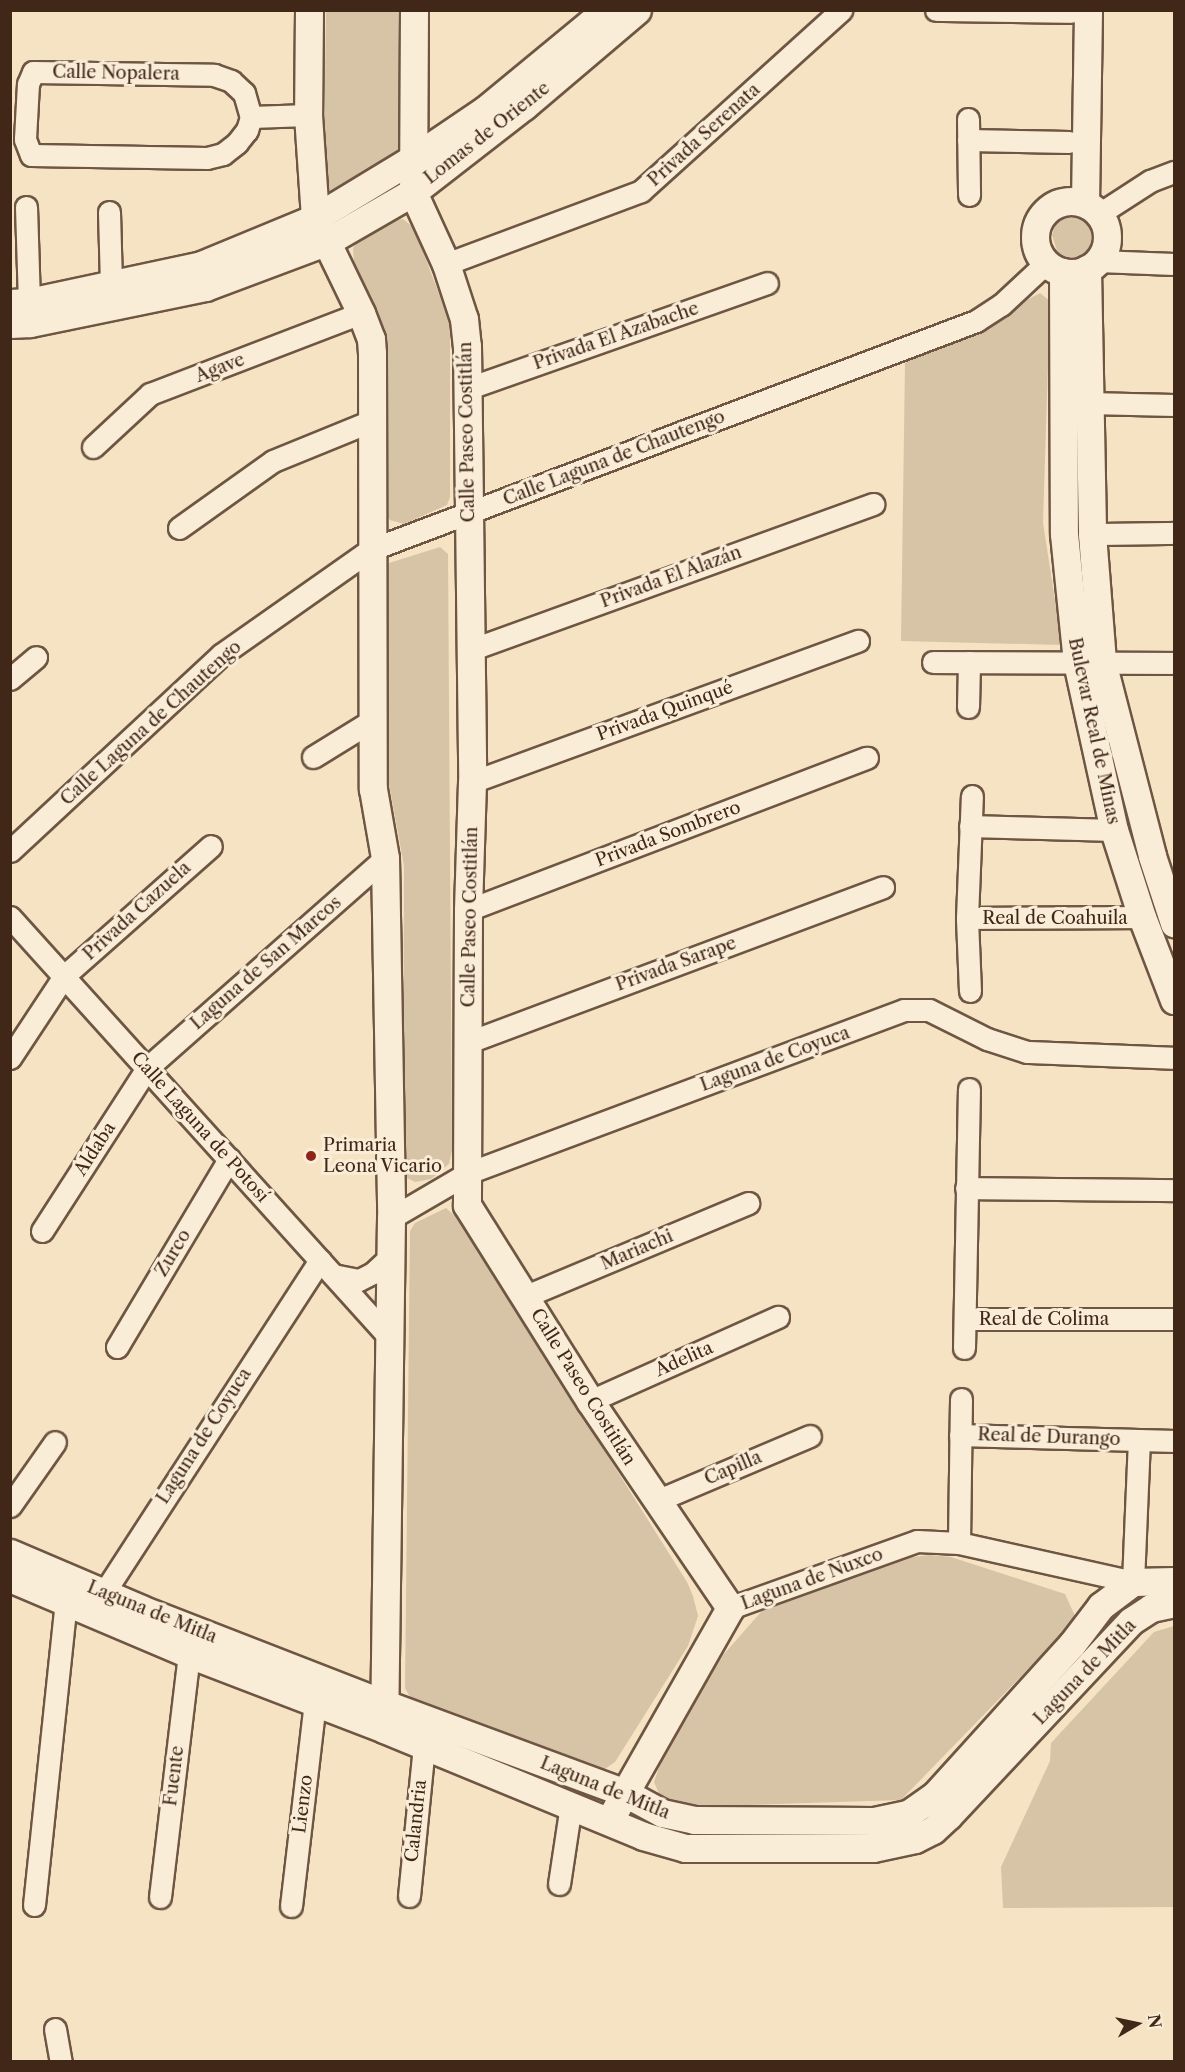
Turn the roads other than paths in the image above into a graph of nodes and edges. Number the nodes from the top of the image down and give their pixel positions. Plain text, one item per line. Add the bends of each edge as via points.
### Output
1 (309, 10) edge
2 (414, 10) edge
3 (606, 10) edge
4 (637, 10) edge
5 (841, 10) edge
6 (936, 10) edge
7 (1076, 11) edge
8 (308, 115) junction
9 (251, 117) junction
10 (969, 118) dead end
11 (969, 140) junction
12 (1069, 142) junction
13 (414, 158) junction
14 (1174, 172) edge
15 (413, 192) junction
16 (969, 195) dead end
17 (1083, 206) junction
18 (26, 207) dead end
19 (109, 212) dead end
20 (315, 218) junction
21 (328, 241) junction
22 (446, 264) junction
23 (1174, 264) edge
24 (1073, 266) junction
25 (767, 283) dead end
26 (111, 285) junction
27 (20, 302) edge
28 (361, 314) junction
29 (10, 324) edge
30 (466, 389) junction
31 (1088, 403) junction
32 (1174, 405) edge
33 (371, 421) junction
34 (93, 447) dead end
35 (873, 504) dead end
36 (468, 513) junction
37 (179, 528) dead end
38 (1174, 533) edge
39 (1092, 534) junction
40 (370, 550) junction
41 (858, 641) dead end
42 (470, 650) junction
43 (36, 657) dead end
44 (933, 662) dead end
45 (969, 662) junction
46 (1089, 662) junction
47 (1174, 663) edge
48 (10, 679) edge
49 (968, 706) dead end
50 (373, 720) junction
51 (313, 757) dead end
52 (867, 758) dead end
53 (472, 782) junction
54 (972, 796) dead end
55 (970, 826) junction
56 (1114, 830) junction
57 (211, 846) dead end
58 (10, 851) edge
59 (385, 858) junction
60 (883, 887) dead end
61 (468, 910) junction
62 (10, 917) edge
63 (1142, 917) junction
64 (967, 918) junction
65 (1174, 923) edge
66 (64, 976) junction
67 (970, 990) dead end
68 (1174, 1000) edge
69 (469, 1042) junction
70 (10, 1058) edge
71 (1174, 1058) edge
72 (147, 1068) junction
73 (969, 1089) dead end
74 (229, 1159) junction
75 (468, 1173) junction
76 (966, 1188) junction
77 (1174, 1190) edge
78 (748, 1203) dead end
79 (391, 1218) junction
80 (42, 1230) dead end
81 (389, 1257) junction
82 (327, 1268) junction
83 (526, 1296) junction
84 (778, 1317) dead end
85 (964, 1319) junction
86 (1174, 1319) edge
87 (389, 1337) junction
88 (117, 1347) dead end
89 (964, 1348) dead end
90 (961, 1399) dead end
91 (590, 1401) junction
92 (960, 1435) junction
93 (810, 1436) dead end
94 (1139, 1440) junction
95 (1174, 1441) edge
96 (55, 1442) dead end
97 (656, 1501) junction
98 (10, 1506) edge
99 (958, 1543) junction
100 (10, 1553) edge
101 (10, 1578) edge
102 (1174, 1581) edge
103 (1133, 1582) junction
104 (71, 1592) junction
105 (97, 1603) junction
106 (1174, 1603) edge
107 (730, 1608) junction
108 (1072, 1644) junction
109 (189, 1654) junction
110 (1094, 1662) junction
111 (315, 1702) junction
112 (385, 1717) junction
113 (424, 1746) junction
114 (625, 1793) junction
115 (571, 1805) junction
116 (609, 1821) junction
117 (873, 1834) junction
118 (559, 1884) dead end
119 (409, 1896) dead end
120 (160, 1897) dead end
121 (34, 1905) dead end
122 (291, 1906) dead end
123 (55, 2029) dead end
124 (62, 2061) edge

1 - 8 street
2 - 13 street, Calle Paseo Costitlán
3 - 13 street, Lomas de Oriente via 486,109
4 - 15 street, Lomas de Oriente via 524,106
5 - 22 street, Privada Serenata via 641,191
6 - 7 street
7 - 12 street
7 - 17 street
8 - 9 street
8 - 20 street
9 - 9 street, Calle Nopalera via 237,143 223,154 207,158 31,155 25,139 28,84 33,72 214,75 231,81 244,93
10 - 11 street
11 - 12 street
11 - 16 street
12 - 17 street
13 - 15 street, Calle Paseo Costitlán
13 - 20 street, Lomas de Oriente
14 - 17 street
15 - 21 street, Lomas de Oriente
15 - 22 street, Calle Paseo Costitlán
17 - 24 street via 1107,232 1104,252
17 - 24 street via 1053,205 1038,222 1036,244
18 - 27 street
19 - 26 street
20 - 21 street
20 - 26 street, Lomas de Oriente via 201,266
21 - 28 street
21 - 29 street, Lomas de Oriente via 205,287
22 - 30 street, Calle Paseo Costitlán via 464,318
23 - 24 street
24 - 31 street, Bulevar Real de Minas
24 - 36 street, Calle Laguna de Chautengo via 976,321
24 - 46 street, Bulevar Real de Minas via 1064,534
25 - 30 street, Privada El Azabache
26 - 27 street, Lomas de Oriente
28 - 33 street via 371,339
28 - 34 street, Agave via 150,394
30 - 36 street, Calle Paseo Costitlán
31 - 32 street
31 - 39 street, Bulevar Real de Minas
33 - 37 street via 273,461
33 - 40 street
35 - 42 street, Privada El Alazán
36 - 40 street, Calle Laguna de Chautengo
36 - 42 street, Calle Paseo Costitlán
38 - 39 street
39 - 46 street, Bulevar Real de Minas
40 - 50 street
40 - 58 street, Calle Laguna de Chautengo via 222,654
41 - 53 street, Privada Quinqué
42 - 53 street, Calle Paseo Costitlán
43 - 48 street
44 - 45 street
45 - 46 street
45 - 49 street
46 - 47 street
46 - 56 street, Bulevar Real de Minas
46 - 65 street, Bulevar Real de Minas
50 - 51 street
50 - 59 street via 373,789
52 - 61 street, Privada Sombrero
53 - 61 street, Calle Paseo Costitlán
54 - 55 street, Real de Coahuila
55 - 56 street
55 - 64 street, Real de Coahuila
56 - 63 street, Bulevar Real de Minas
57 - 66 street, Privada Cazuela
59 - 72 street, Laguna de San Marcos
59 - 79 street
60 - 69 street, Privada Sarape
61 - 69 street, Calle Paseo Costitlán
62 - 66 street, Calle Laguna de Potosí
63 - 64 street, Real de Coahuila
63 - 68 street, Bulevar Real de Minas
64 - 67 street, Real de Coahuila
66 - 70 street, Privada Cazuela
66 - 72 street, Calle Laguna de Potosí
69 - 75 street, Calle Paseo Costitlán
71 - 75 street, Laguna de Coyuca via 1027,1052 987,1039 929,1010 904,1011
72 - 74 street, Calle Laguna de Potosí
72 - 80 street, Aldaba
73 - 76 street, Real de Colima
74 - 82 street, Calle Laguna de Potosí
74 - 88 street, Zurco
75 - 79 street, Laguna de Coyuca
75 - 83 street, Calle Paseo Costitlán via 466,1205
76 - 77 street
76 - 85 street, Real de Colima
78 - 83 street, Mariachi
79 - 81 street
81 - 82 street via 359,1280
81 - 87 street
82 - 87 street, Calle Laguna de Potosí
82 - 105 street, Laguna de Coyuca
83 - 91 street, Calle Paseo Costitlán
84 - 91 street, Adelita
85 - 86 street, Real de Colima
85 - 89 street
87 - 112 street
90 - 92 street, Real de Durango
91 - 97 street, Calle Paseo Costitlán
92 - 94 street, Real de Durango
92 - 99 street, Real de Durango
93 - 97 street, Capilla
94 - 95 street
94 - 103 street, Real de Durango
96 - 98 street
97 - 107 street, Calle Paseo Costitlán
99 - 103 street, Laguna de Nuxco
99 - 107 street, Laguna de Nuxco via 917,1540
100 - 104 street, Laguna de Mitla
101 - 104 street, Laguna de Mitla
102 - 103 street
103 - 108 street, Laguna de Mitla via 1101,1606
104 - 105 street, Laguna de Mitla
104 - 121 street
105 - 109 street, Laguna de Mitla
105 - 112 street, Laguna de Mitla
106 - 110 street, Laguna de Mitla via 1152,1608 1131,1621
107 - 114 street, Laguna de Nuxco
108 - 110 street
108 - 117 street, Laguna de Mitla via 935,1795
109 - 111 street, Laguna de Mitla
109 - 120 street, Fuente
110 - 117 street, Laguna de Mitla via 933,1830 915,1839
111 - 112 street, Laguna de Mitla
111 - 122 street, Lienzo
112 - 113 street, Laguna de Mitla
112 - 114 street, Laguna de Mitla
113 - 115 street, Laguna de Mitla
113 - 119 street, Calandria
114 - 116 street, Laguna de Nuxco
114 - 117 street, Laguna de Mitla via 662,1813 694,1820
115 - 116 street, Laguna de Mitla
115 - 118 street
116 - 117 street, Laguna de Mitla via 685,1848
123 - 124 street

